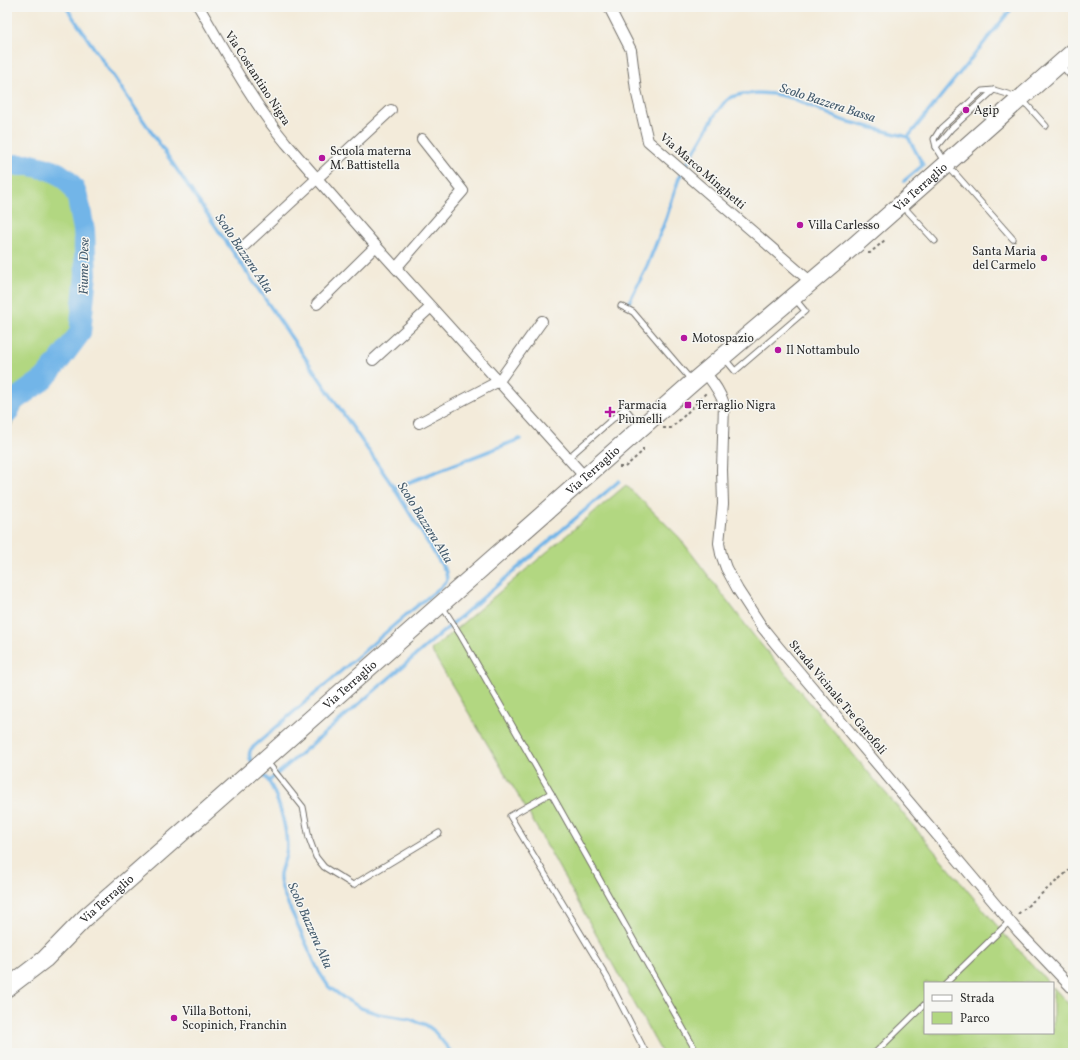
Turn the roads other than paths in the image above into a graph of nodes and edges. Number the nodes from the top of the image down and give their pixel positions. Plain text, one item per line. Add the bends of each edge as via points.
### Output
1 (199, 7) edge
2 (609, 7) edge
3 (1073, 52) edge
4 (1060, 64) junction
5 (1073, 79) edge
6 (1021, 98) junction
7 (392, 110) dead end
8 (1046, 126) dead end
9 (422, 139) dead end
10 (946, 163) junction
11 (316, 178) junction
12 (901, 204) junction
13 (1013, 239) dead end
14 (935, 241) dead end
15 (244, 246) dead end
16 (376, 246) junction
17 (396, 268) junction
18 (811, 282) junction
19 (317, 304) dead end
20 (622, 306) dead end
21 (431, 307) junction
22 (542, 321) dead end
23 (373, 360) dead end
24 (699, 377) junction
25 (498, 381) junction
26 (419, 423) dead end
27 (642, 428) junction
28 (568, 458) junction
29 (585, 478) junction
30 (445, 610) junction
31 (263, 766) junction
32 (551, 793) junction
33 (439, 833) dead end
34 (1010, 921) junction
35 (947, 982) edge
36 (7, 988) edge
37 (1073, 989) edge
38 (924, 1005) edge
39 (646, 1053) edge
40 (697, 1053) edge
41 (875, 1053) edge

1 - 11 street, Via Costantino Nigra via 251,95 274,128
2 - 18 street, Via Marco Minghetti via 631,50 636,90 648,141
3 - 4 main road, Via Terraglio
4 - 5 lane
4 - 6 main road, Via Terraglio
6 - 8 lane
6 - 10 main road, Via Terraglio
6 - 10 lane via 994,90 982,91 941,128 934,138 936,147
7 - 11 street
9 - 17 street via 463,191
10 - 12 main road, Via Terraglio
10 - 13 lane
11 - 15 street
11 - 16 street, Via Costantino Nigra
12 - 14 lane
12 - 18 main road, Via Terraglio
16 - 17 street, Via Costantino Nigra
16 - 19 street
17 - 21 street, Via Costantino Nigra
18 - 24 main road, Via Terraglio
20 - 24 lane via 633,312
21 - 23 street
21 - 25 street, Via Costantino Nigra
22 - 25 street
24 - 27 main road, Via Terraglio
24 - 34 street, Strada Vicinale Tre Garofoli via 716,385 724,404 723,504 719,542 726,568 738,590 779,648
25 - 26 street
25 - 28 street, Via Costantino Nigra
27 - 28 lane via 625,408
27 - 29 main road, Via Terraglio
28 - 29 street, Via Costantino Nigra
29 - 30 main road, Via Terraglio
30 - 31 main road, Via Terraglio
30 - 32 lane
31 - 33 lane via 281,780 303,807 316,857 324,867 353,884
31 - 36 main road, Via Terraglio via 85,918 45,959
32 - 39 lane via 510,816 607,977
32 - 40 lane
34 - 35 lane
34 - 37 street, Strada Vicinale Tre Garofoli
38 - 41 lane

